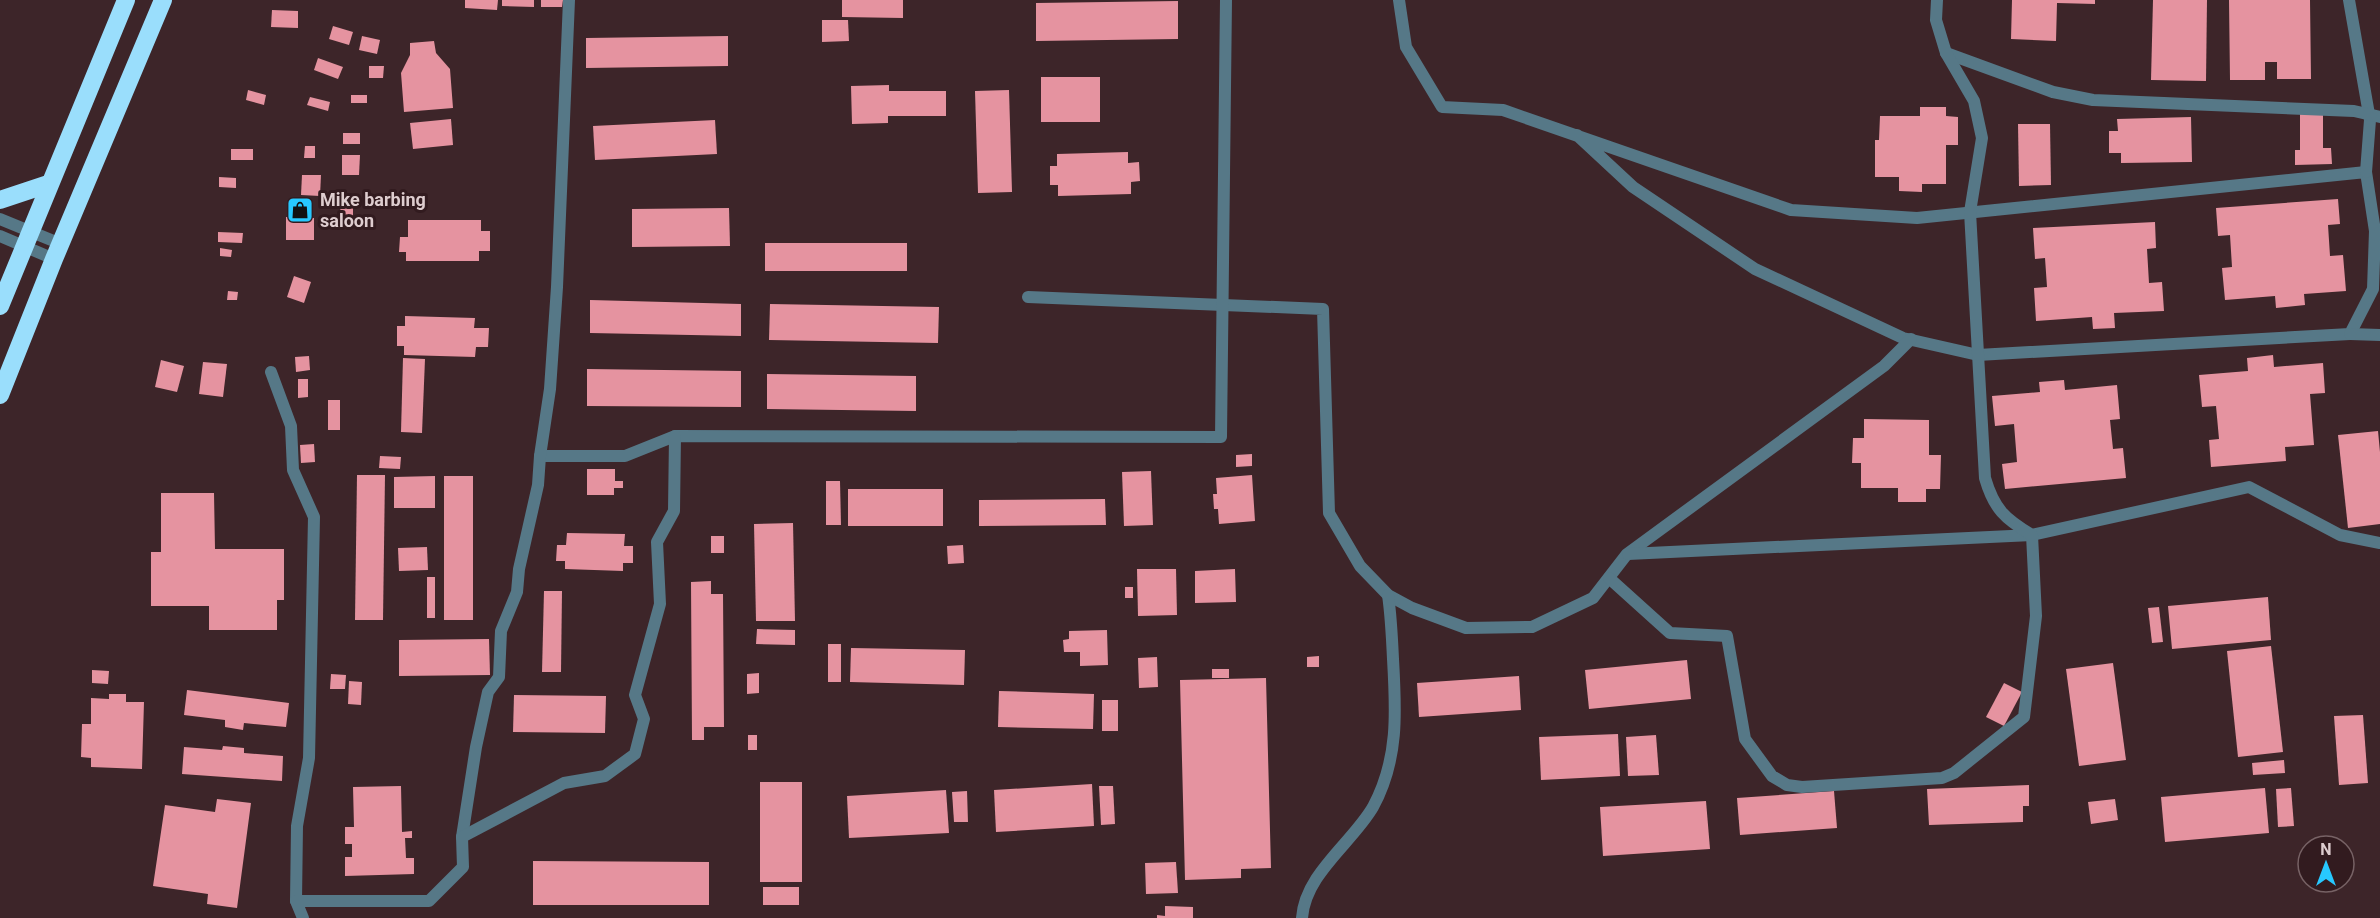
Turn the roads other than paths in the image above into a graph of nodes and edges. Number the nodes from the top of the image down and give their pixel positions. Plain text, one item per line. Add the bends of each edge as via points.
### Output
1 (126, 0) edge
2 (163, 0) edge
3 (569, 0) edge
4 (1226, 0) edge
5 (1399, 0) edge
6 (1937, 0) edge
7 (2349, 0) edge
8 (1946, 53) junction
9 (2374, 115) edge
10 (1577, 135) junction
11 (2366, 172) junction
12 (48, 184) junction
13 (0, 200) edge
14 (1970, 212) junction
15 (0, 219) edge
16 (2377, 231) edge
17 (0, 236) edge
18 (27, 238) junction
19 (58, 251) junction
20 (1028, 297) dead end
21 (1222, 305) junction
22 (0, 306) edge
23 (2350, 334) junction
24 (2380, 335) edge
25 (1911, 339) junction
26 (1978, 355) junction
27 (272, 372) dead end
28 (0, 395) edge
29 (675, 436) junction
30 (540, 456) junction
31 (2032, 534) junction
32 (2380, 543) edge
33 (1627, 554) junction
34 (1609, 578) junction
35 (1388, 595) junction
36 (462, 837) junction
37 (296, 901) junction
38 (303, 918) edge
39 (1302, 918) edge

1 - 12 highway
2 - 19 highway
3 - 30 street via 557,287 550,389
4 - 21 street
5 - 10 street via 1406,48 1442,106 1503,110
6 - 8 street via 1936,20
7 - 9 street
8 - 9 street via 2053,92 2093,100 2307,108
8 - 14 street via 1974,101 1982,138
9 - 11 street
10 - 14 street via 1791,210 1917,218
10 - 25 street via 1633,187 1755,268
11 - 14 street
11 - 16 street
12 - 13 highway
12 - 18 highway
14 - 26 street
15 - 18 street
16 - 23 street via 2373,289
17 - 18 street
18 - 19 street
18 - 19 street
18 - 22 highway
19 - 28 highway
20 - 21 street
21 - 29 street via 1221,437
21 - 35 street via 1323,309 1329,513 1360,566
23 - 24 street
23 - 26 street
25 - 26 street
25 - 33 street via 1884,366
26 - 31 street via 1982,451 1990,498 2014,525
27 - 37 street via 291,426 293,470 314,517 309,758 297,826
29 - 30 street via 625,456
29 - 36 street via 674,511 657,542 660,604 635,695 644,719 635,754 605,776 564,783
30 - 36 street via 518,592 501,631 499,677 488,692
31 - 32 street via 2249,487 2340,535
31 - 33 street
31 - 34 street via 2036,616 2024,717 1954,773 1942,778 1802,787 1787,785 1772,776 1745,739 1728,636 1670,633
33 - 34 street
34 - 35 street via 1593,598 1532,627 1466,628
35 - 39 street via 1397,713 1390,761 1373,807 1316,880
36 - 37 street via 463,867 429,901
37 - 38 street

